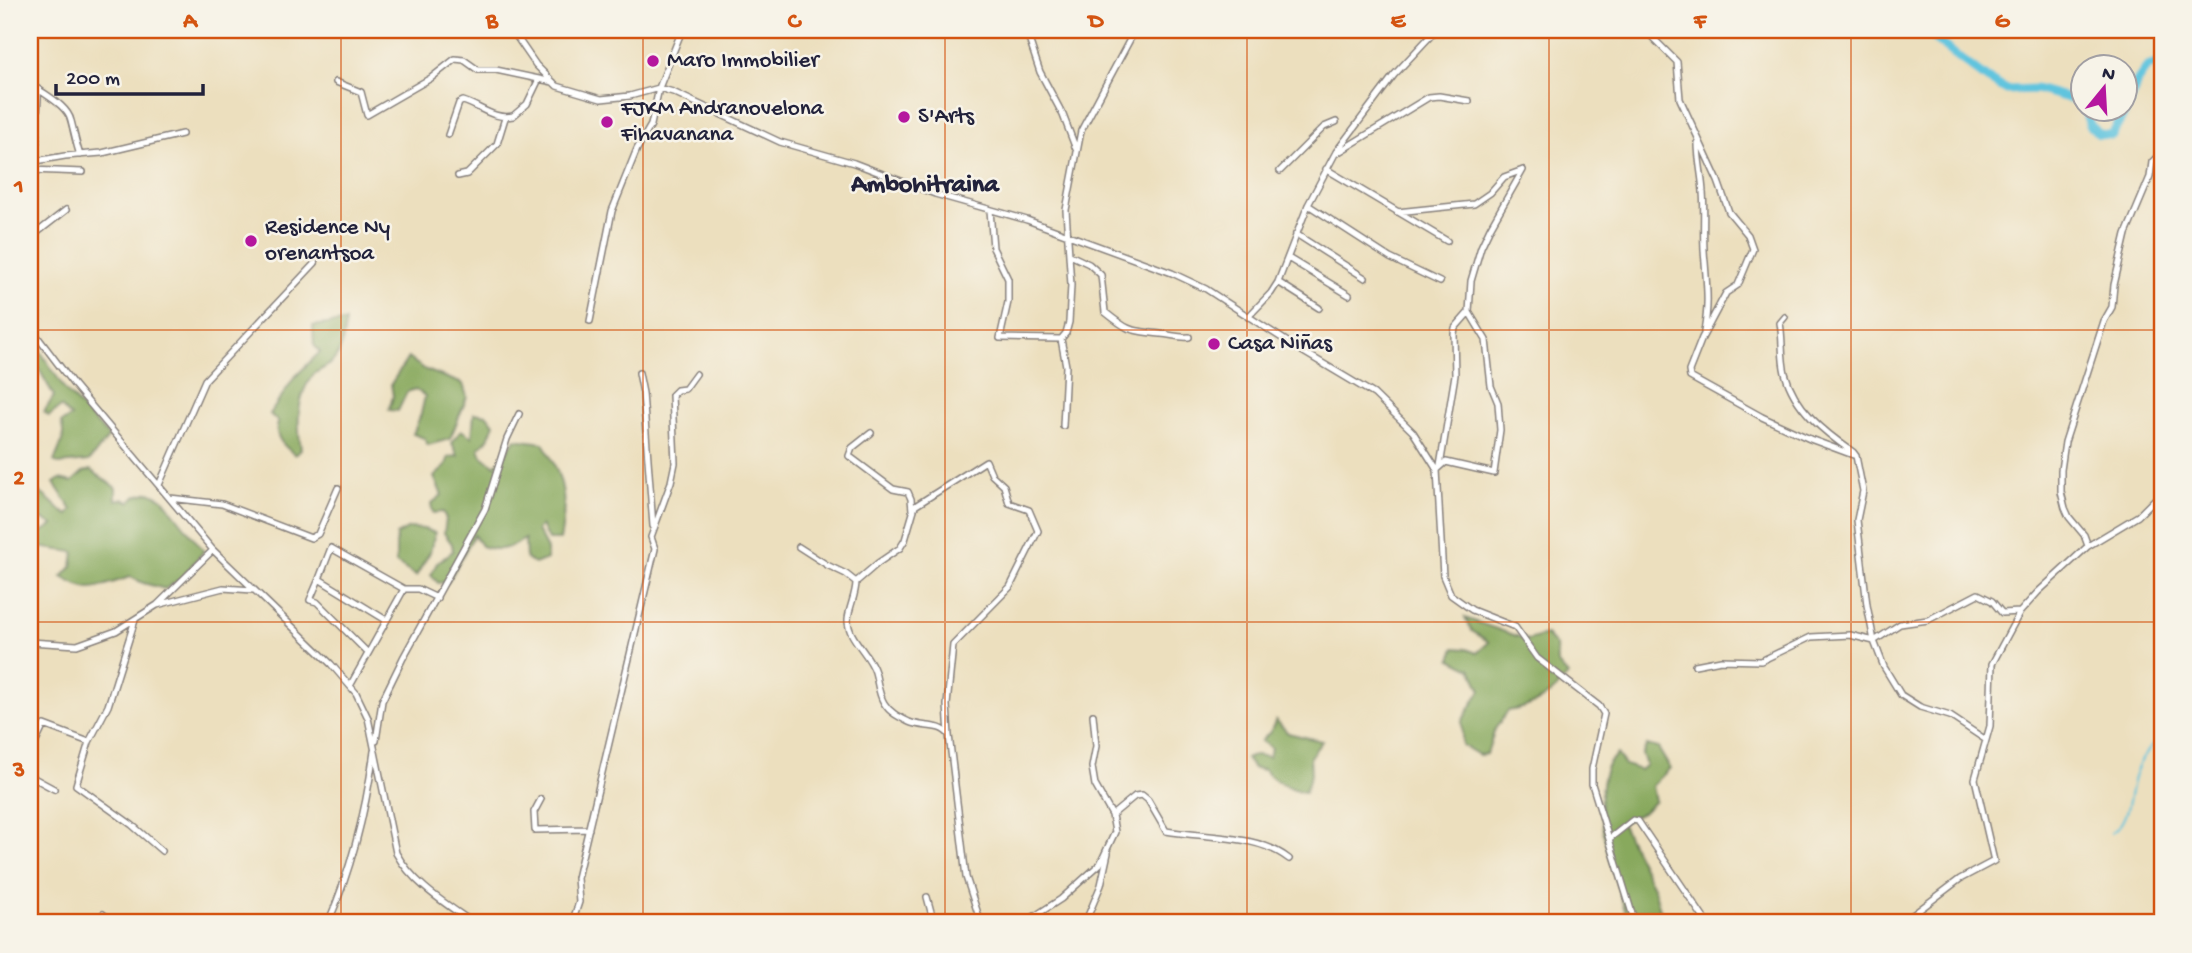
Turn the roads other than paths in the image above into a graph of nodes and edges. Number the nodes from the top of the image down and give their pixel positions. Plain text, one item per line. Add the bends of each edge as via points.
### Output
1 (513, 30) edge
2 (682, 30) edge
3 (1026, 30) edge
4 (1135, 30) edge
5 (1436, 30) edge
6 (1645, 30) edge
7 (30, 79) edge
8 (539, 79) junction
9 (336, 82) dead end
10 (553, 82) junction
11 (659, 88) junction
12 (38, 89) junction
13 (1469, 101) dead end
14 (505, 118) junction
15 (1336, 122) dead end
16 (182, 134) dead end
17 (448, 135) dead end
18 (1698, 139) junction
19 (1077, 150) junction
20 (2162, 152) edge
21 (1335, 154) junction
22 (80, 155) junction
23 (30, 156) edge
24 (30, 162) edge
25 (1326, 169) junction
26 (30, 170) edge
27 (1280, 171) dead end
28 (83, 172) dead end
29 (458, 176) dead end
30 (1308, 205) junction
31 (66, 210) dead end
32 (990, 210) junction
33 (1397, 212) junction
34 (1296, 233) junction
35 (1069, 237) junction
36 (30, 238) edge
37 (1447, 241) dead end
38 (1070, 256) junction
39 (1288, 258) junction
40 (315, 263) dead end
41 (1365, 278) dead end
42 (1278, 282) junction
43 (1440, 282) dead end
44 (1349, 295) dead end
45 (1319, 308) dead end
46 (1469, 312) junction
47 (1248, 317) junction
48 (1785, 317) dead end
49 (590, 321) dead end
50 (30, 327) edge
51 (1189, 337) dead end
52 (1702, 338) junction
53 (1061, 339) junction
54 (639, 373) dead end
55 (696, 374) dead end
56 (519, 414) dead end
57 (1063, 426) dead end
58 (871, 433) dead end
59 (1856, 456) junction
60 (1439, 468) junction
61 (159, 485) junction
62 (338, 488) dead end
63 (2162, 492) edge
64 (170, 498) junction
65 (912, 513) junction
66 (653, 529) junction
67 (2088, 546) junction
68 (799, 547) dead end
69 (213, 550) junction
70 (319, 579) junction
71 (856, 582) junction
72 (404, 589) junction
73 (253, 590) junction
74 (438, 598) junction
75 (157, 605) junction
76 (2020, 612) junction
77 (135, 620) junction
78 (386, 620) junction
79 (1874, 641) junction
80 (30, 642) edge
81 (368, 653) junction
82 (1695, 665) dead end
83 (350, 686) junction
84 (1093, 715) dead end
85 (949, 735) junction
86 (1986, 740) junction
87 (89, 742) junction
88 (375, 747) junction
89 (30, 754) edge
90 (30, 776) edge
91 (54, 789) dead end
92 (541, 799) dead end
93 (1112, 816) junction
94 (589, 829) junction
95 (1112, 838) junction
96 (1609, 839) junction
97 (162, 851) dead end
98 (1289, 859) dead end
99 (927, 897) dead end
100 (103, 914) dead end
101 (113, 923) edge
102 (328, 923) edge
103 (420, 923) edge
104 (461, 923) edge
105 (473, 923) edge
106 (572, 923) edge
107 (933, 923) edge
108 (981, 923) edge
109 (1024, 923) edge
110 (1085, 923) edge
111 (1635, 923) edge
112 (1707, 923) edge
113 (1902, 923) edge

1 - 10 street
2 - 11 street
3 - 19 street via 1040,72
4 - 19 street via 1081,131
5 - 21 street via 1389,82
6 - 18 street via 1677,62 1680,99
7 - 12 street
8 - 9 street via 478,71 455,59 367,115 361,92
8 - 10 street
8 - 14 street via 527,104
10 - 11 street via 601,99
11 - 32 street via 780,142
11 - 49 street via 651,125 612,211
12 - 22 street via 66,113
12 - 23 street via 37,141
13 - 21 street via 1429,97
14 - 17 street via 463,101
14 - 29 street via 497,144 467,174
15 - 27 street via 1324,127
16 - 22 street
18 - 52 street via 1708,283
18 - 52 street via 1728,212 1748,235 1753,249 1738,285 1726,293
19 - 35 street via 1066,210
20 - 67 street via 2152,162 2126,234 2112,307 2065,442 2061,492 2068,517
21 - 25 street
22 - 24 street
25 - 30 street
25 - 33 street
26 - 28 street
30 - 34 street
30 - 43 street via 1390,258
31 - 36 street
32 - 35 street
32 - 53 street via 993,248 1008,279 1000,338
33 - 37 street
33 - 46 street via 1474,204 1504,177 1523,170 1481,247 1471,281
34 - 39 street
34 - 41 street
35 - 38 street
35 - 47 street via 1172,273
38 - 51 street via 1101,275 1105,312 1124,327
38 - 53 street via 1069,322
39 - 42 street
39 - 44 street
40 - 61 street via 205,380
42 - 45 street
42 - 47 street
46 - 60 street via 1455,328 1455,375
46 - 60 street via 1486,340 1491,386 1498,403 1500,430 1494,473 1446,462
47 - 60 street via 1374,394 1413,432
48 - 59 street via 1780,323 1785,373 1797,397 1818,426
50 - 61 street
52 - 59 street via 1689,371 1694,381 1810,439
53 - 57 street via 1066,366
54 - 66 street
55 - 66 street via 685,389 672,395 675,463
56 - 74 street via 485,509
58 - 65 street via 849,456 893,489 908,492
59 - 79 street via 1863,491 1858,532
60 - 96 street via 1443,576 1451,596 1515,627 1536,658 1604,714 1592,784
61 - 64 street
62 - 64 street via 318,534 311,538 222,504
63 - 67 street via 2138,516
64 - 69 street
65 - 71 street via 901,548
65 - 85 street via 915,506 986,461 1004,486 1009,503 1029,510 1038,531 1010,587 953,645
66 - 94 street via 655,549
67 - 76 street
68 - 71 street
69 - 73 street
69 - 75 street
70 - 72 street via 331,548
70 - 78 street
70 - 81 street via 310,600
71 - 85 street via 849,628 874,670 883,702 891,713 920,726 939,727
72 - 74 street via 418,589
72 - 78 street
73 - 75 street via 223,588
73 - 83 street
74 - 88 street via 382,701
75 - 77 street
76 - 79 street via 2002,613 1978,594 1928,620 1900,624
76 - 86 street via 1992,664
77 - 80 street via 77,645
77 - 87 street via 108,706
78 - 81 street
79 - 82 street via 1850,635 1811,637 1761,661
79 - 86 street via 1901,695 1920,707 1950,716
81 - 83 street
83 - 88 street via 368,718
84 - 93 street via 1095,785
85 - 108 street via 966,877
86 - 113 street via 1975,779 1994,861 1960,879
87 - 89 street via 44,725
87 - 97 street via 76,785
88 - 102 street via 358,838
88 - 105 street via 396,853 406,870
90 - 91 street
92 - 94 street via 534,813 535,830
93 - 95 street
93 - 98 street via 1142,795 1166,831 1260,843
94 - 106 street via 576,878 579,902
95 - 109 street via 1100,864 1061,899
95 - 110 street via 1101,885
96 - 111 street
96 - 112 street via 1638,821
99 - 107 street
100 - 101 street
103 - 104 street via 438,919

